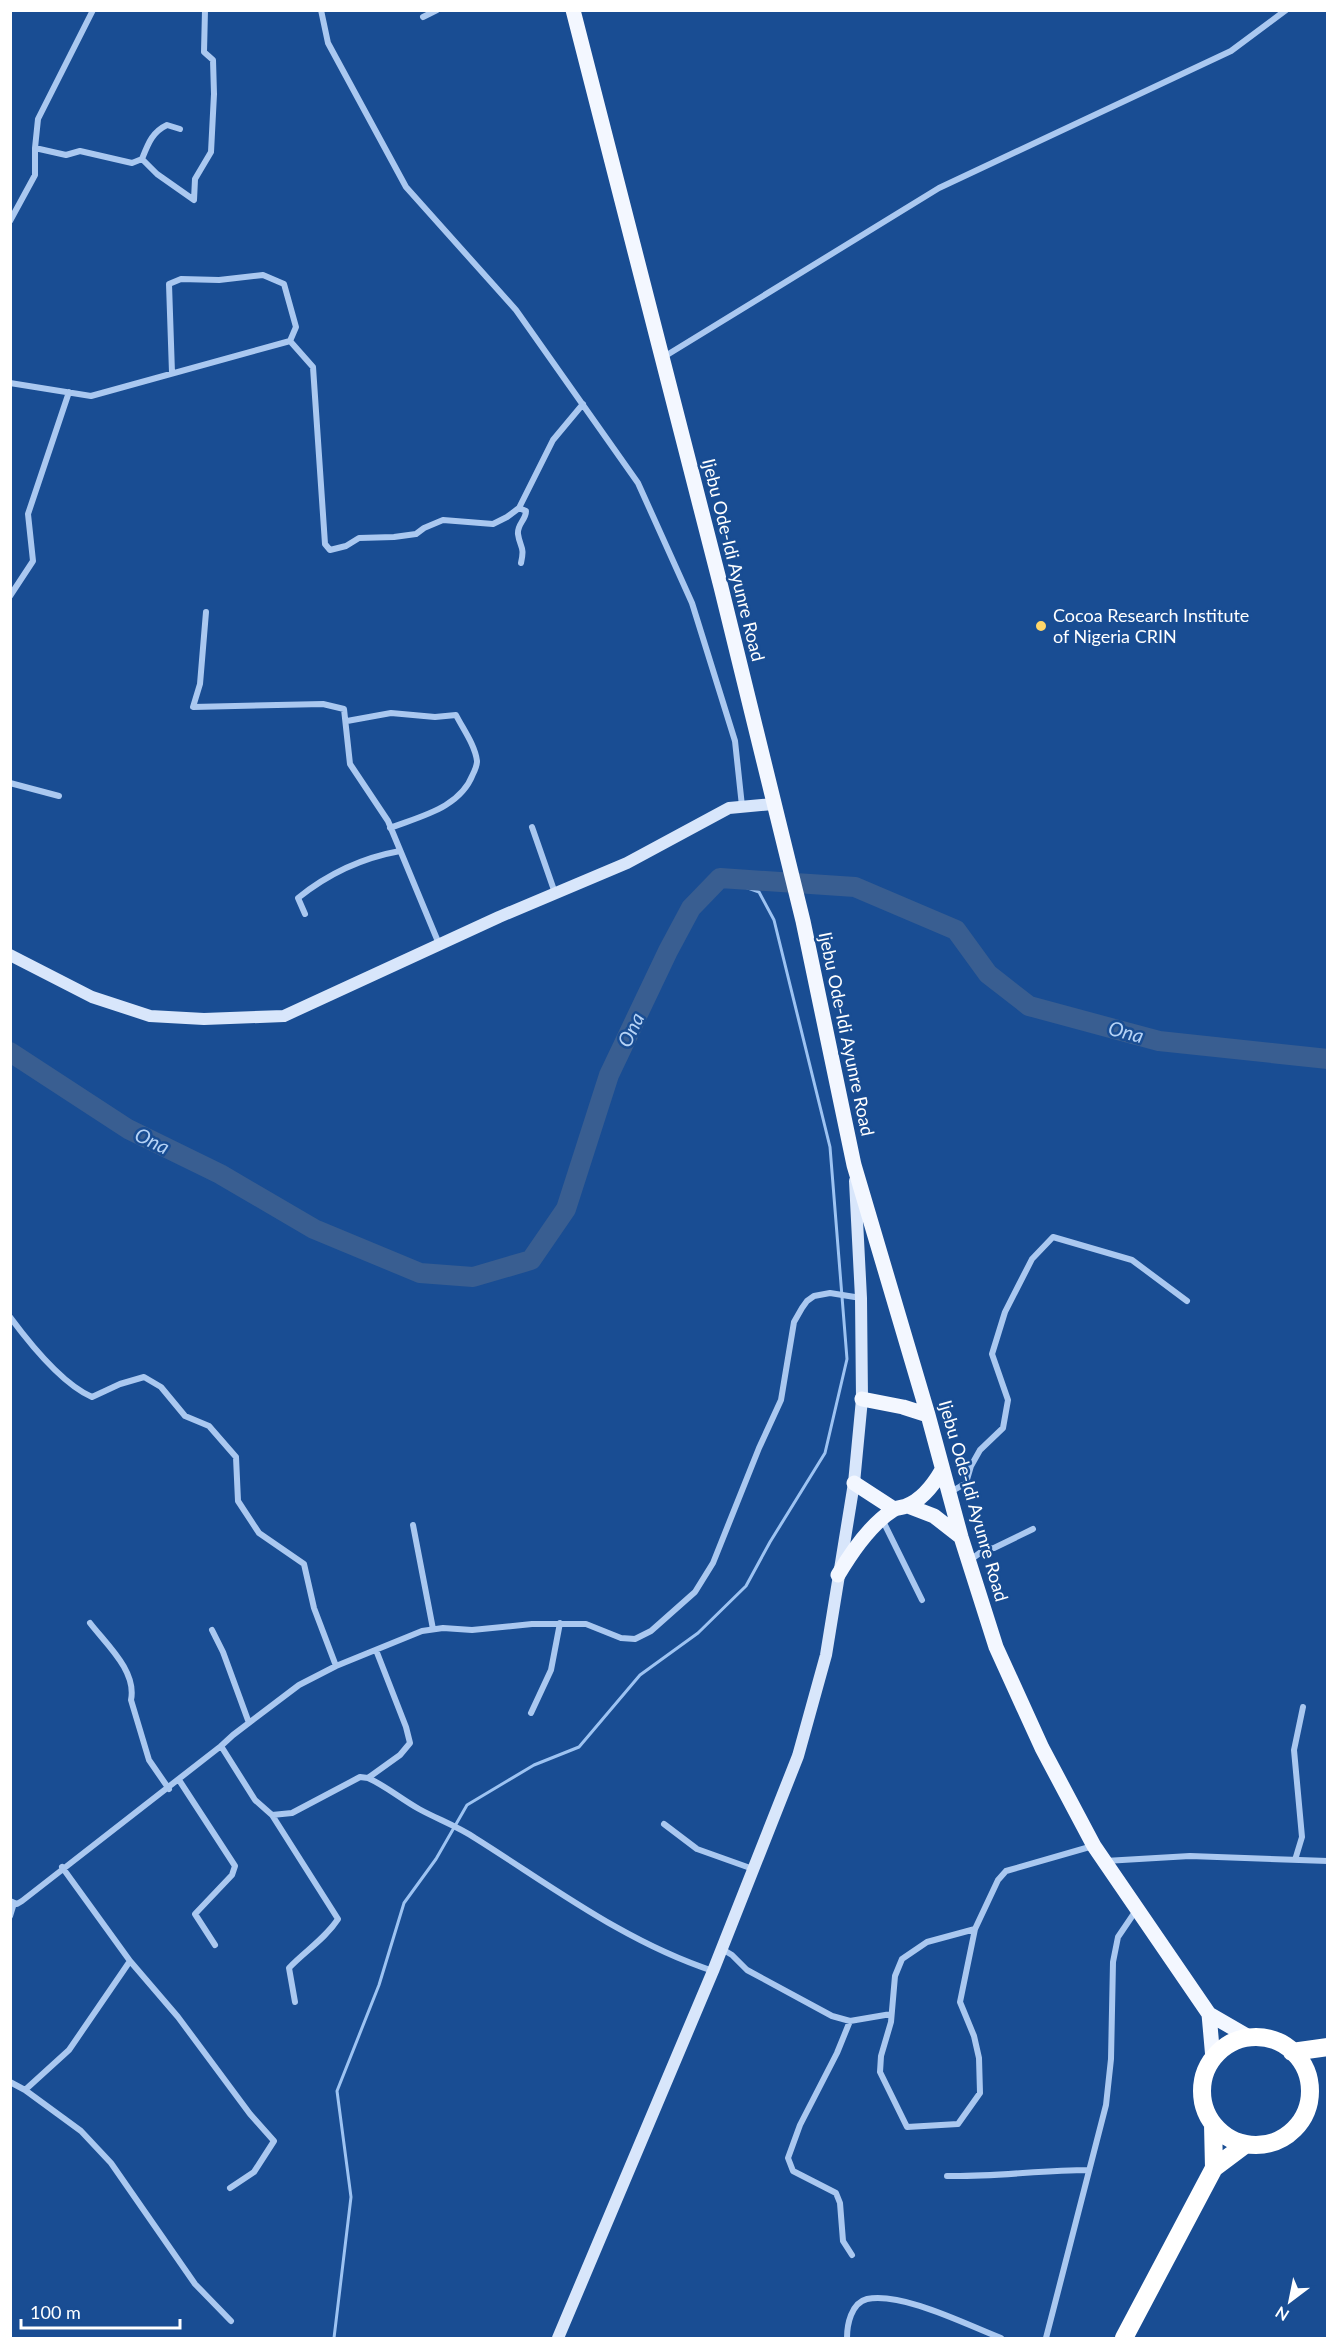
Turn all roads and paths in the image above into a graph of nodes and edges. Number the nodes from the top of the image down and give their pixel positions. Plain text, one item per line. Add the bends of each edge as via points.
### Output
1 (93, 10) edge
2 (205, 10) edge
3 (321, 10) edge
4 (437, 10) edge
5 (573, 10) edge
6 (1286, 10) edge
7 (423, 17) dead end
8 (180, 129) dead end
9 (35, 148) junction
10 (142, 159) junction
11 (10, 221) edge
12 (290, 341) junction
13 (662, 358) junction
14 (172, 374) junction
15 (10, 383) edge
16 (69, 392) junction
17 (583, 404) junction
18 (519, 508) junction
19 (521, 563) dead end
20 (10, 596) edge
21 (206, 612) dead end
22 (346, 722) junction
23 (10, 783) edge
24 (59, 796) dead end
25 (773, 804) junction
26 (742, 806) junction
27 (390, 828) junction
28 (532, 828) dead end
29 (400, 851) junction
30 (555, 894) junction
31 (305, 914) dead end
32 (439, 944) junction
33 (10, 954) edge
34 (854, 1165) junction
35 (861, 1298) junction
36 (1187, 1301) dead end
37 (10, 1317) edge
38 (862, 1399) junction
39 (928, 1416) junction
40 (942, 1470) junction
41 (854, 1483) junction
42 (949, 1494) junction
43 (901, 1508) junction
44 (882, 1520) junction
45 (413, 1525) dead end
46 (1033, 1529) dead end
47 (961, 1537) junction
48 (969, 1562) junction
49 (838, 1575) junction
50 (922, 1600) dead end
51 (90, 1623) dead end
52 (560, 1623) junction
53 (433, 1629) junction
54 (212, 1630) dead end
55 (376, 1650) junction
56 (336, 1666) junction
57 (1303, 1707) dead end
58 (531, 1713) dead end
59 (249, 1723) junction
60 (221, 1746) junction
61 (368, 1778) junction
62 (178, 1780) junction
63 (169, 1789) junction
64 (272, 1815) junction
65 (664, 1824) dead end
66 (1094, 1846) junction
67 (1295, 1860) junction
68 (1104, 1861) junction
69 (1328, 1861) edge
70 (63, 1868) junction
71 (753, 1869) junction
72 (12, 1902) edge
73 (1137, 1909) junction
74 (10, 1916) edge
75 (975, 1929) junction
76 (215, 1945) dead end
77 (722, 1949) junction
78 (130, 1961) junction
79 (712, 1971) junction
80 (295, 2002) dead end
81 (891, 2014) junction
82 (1209, 2014) junction
83 (850, 2022) junction
84 (1247, 2036) junction
85 (1328, 2048) edge
86 (1293, 2052) junction
87 (1328, 2053) edge
88 (1213, 2059) junction
89 (1308, 2077) junction
90 (10, 2082) edge
91 (25, 2090) junction
92 (1213, 2124) junction
93 (1246, 2144) junction
94 (1214, 2168) junction
95 (1089, 2170) junction
96 (947, 2176) dead end
97 (230, 2188) dead end
98 (852, 2255) dead end
99 (231, 2321) dead end
100 (558, 2338) edge
101 (847, 2338) edge
102 (1001, 2338) edge
103 (1046, 2338) edge
104 (1124, 2338) edge

1 - 9 street via 38,119
2 - 10 street via 204,52 213,60 211,149 195,179 195,200
3 - 17 street via 328,43 406,187 516,310
4 - 7 street
5 - 13 main road, Ijebu Ode-Idi Ayunre Road
6 - 13 street via 1231,51 939,188
8 - 10 street via 167,125 159,129
9 - 10 street via 66,155 80,151 132,163
9 - 11 street via 35,176
12 - 14 street
12 - 14 street via 296,327 284,284 263,275 181,279 169,284
12 - 18 street via 313,367 325,544 330,550 359,538 416,534 443,520 493,524
13 - 25 main road, Ijebu Ode-Idi Ayunre Road
14 - 16 street via 91,396
15 - 16 street
16 - 20 street via 28,514 33,561
17 - 18 street via 553,440
17 - 26 street via 638,483 692,603 735,741
18 - 19 street via 526,511 518,534 524,550
21 - 22 street via 200,684 194,707 323,704 344,709
22 - 27 street via 350,764
22 - 27 street via 391,713 456,715 474,748 477,764 468,787 436,810
23 - 24 street
25 - 26 main road
25 - 34 main road, Ijebu Ode-Idi Ayunre Road via 803,921
26 - 30 main road via 729,808 627,863
27 - 29 street
28 - 30 street
29 - 31 street via 342,868 312,886 298,898
29 - 32 street
30 - 32 main road
32 - 33 main road via 284,1016 204,1019 150,1016 102,1000
34 - 35 main road
34 - 39 main road, Ijebu Ode-Idi Ayunre Road
35 - 38 main road
35 - 52 street via 830,1293 814,1296 794,1322 782,1400 713,1563 695,1592 651,1631 635,1639 621,1638 586,1624
36 - 42 street via 1132,1260 1053,1237 1032,1259 1005,1312 992,1354 1008,1400 1003,1428 980,1449 966,1483
37 - 56 street via 77,1390 92,1397 144,1377 161,1387 185,1416 209,1426 236,1457 238,1501 259,1533 304,1564 314,1608
38 - 39 main road
38 - 41 main road
39 - 40 main road, Ijebu Ode-Idi Ayunre Road
40 - 42 main road, Ijebu Ode-Idi Ayunre Road
40 - 43 main road via 924,1495
41 - 43 main road
41 - 49 main road
42 - 47 main road, Ijebu Ode-Idi Ayunre Road
43 - 44 main road
43 - 47 main road via 934,1516
44 - 49 main road via 854,1550
44 - 50 street
45 - 53 street
46 - 48 street via 985,1549
47 - 48 main road, Ijebu Ode-Idi Ayunre Road
48 - 66 main road, Ijebu Ode-Idi Ayunre Road via 996,1647 1041,1748
49 - 71 main road via 826,1655 798,1756
51 - 63 street via 124,1666 149,1760
52 - 53 street
52 - 58 street via 551,1670
53 - 55 street
54 - 59 street
55 - 56 street
55 - 61 street via 410,1743
56 - 59 street via 299,1685
57 - 67 street via 1294,1750 1302,1837
59 - 60 street
60 - 62 street
60 - 64 street via 255,1800
61 - 64 street via 360,1777 292,1813
61 - 79 street via 472,1836 590,1914 683,1962
62 - 63 street
62 - 76 street via 235,1866 232,1875 195,1914
63 - 70 street
64 - 80 street via 338,1919 289,1968
65 - 71 street via 697,1850
66 - 68 main road, Ijebu Ode-Idi Ayunre Road
66 - 75 street via 1006,1871
67 - 68 street via 1190,1856
67 - 69 street
68 - 73 main road, Ijebu Ode-Idi Ayunre Road
70 - 72 street via 22,1901
70 - 78 street
71 - 77 main road
72 - 74 street
73 - 82 main road, Ijebu Ode-Idi Ayunre Road
73 - 95 street via 1118,1937 1113,1962 1106,2105
75 - 81 street via 927,1942 902,1959 895,1976
75 - 81 street via 960,2002 974,2036 981,2093 958,2124 908,2127 880,2073 880,2056
77 - 79 main road
77 - 83 street via 747,1970
78 - 91 street via 69,2050
78 - 97 street via 274,2141 254,2172
79 - 100 main road
81 - 83 street
82 - 84 main road
82 - 88 main road
83 - 98 street via 788,2158 793,2171 836,2193 843,2241
84 - 86 highway via 1275,2041
84 - 88 highway via 1227,2045
85 - 86 highway
86 - 89 highway
87 - 89 highway
88 - 92 highway via 1202,2086 1204,2106
89 - 93 highway via 1310,2096 1299,2124 1276,2142
90 - 91 street
91 - 99 street via 81,2131 111,2163 195,2284
92 - 93 highway via 1228,2137
92 - 94 highway
93 - 94 highway
94 - 104 highway
95 - 96 street
95 - 103 street
101 - 102 street via 851,2315 857,2306 865,2300 884,2299 908,2302

